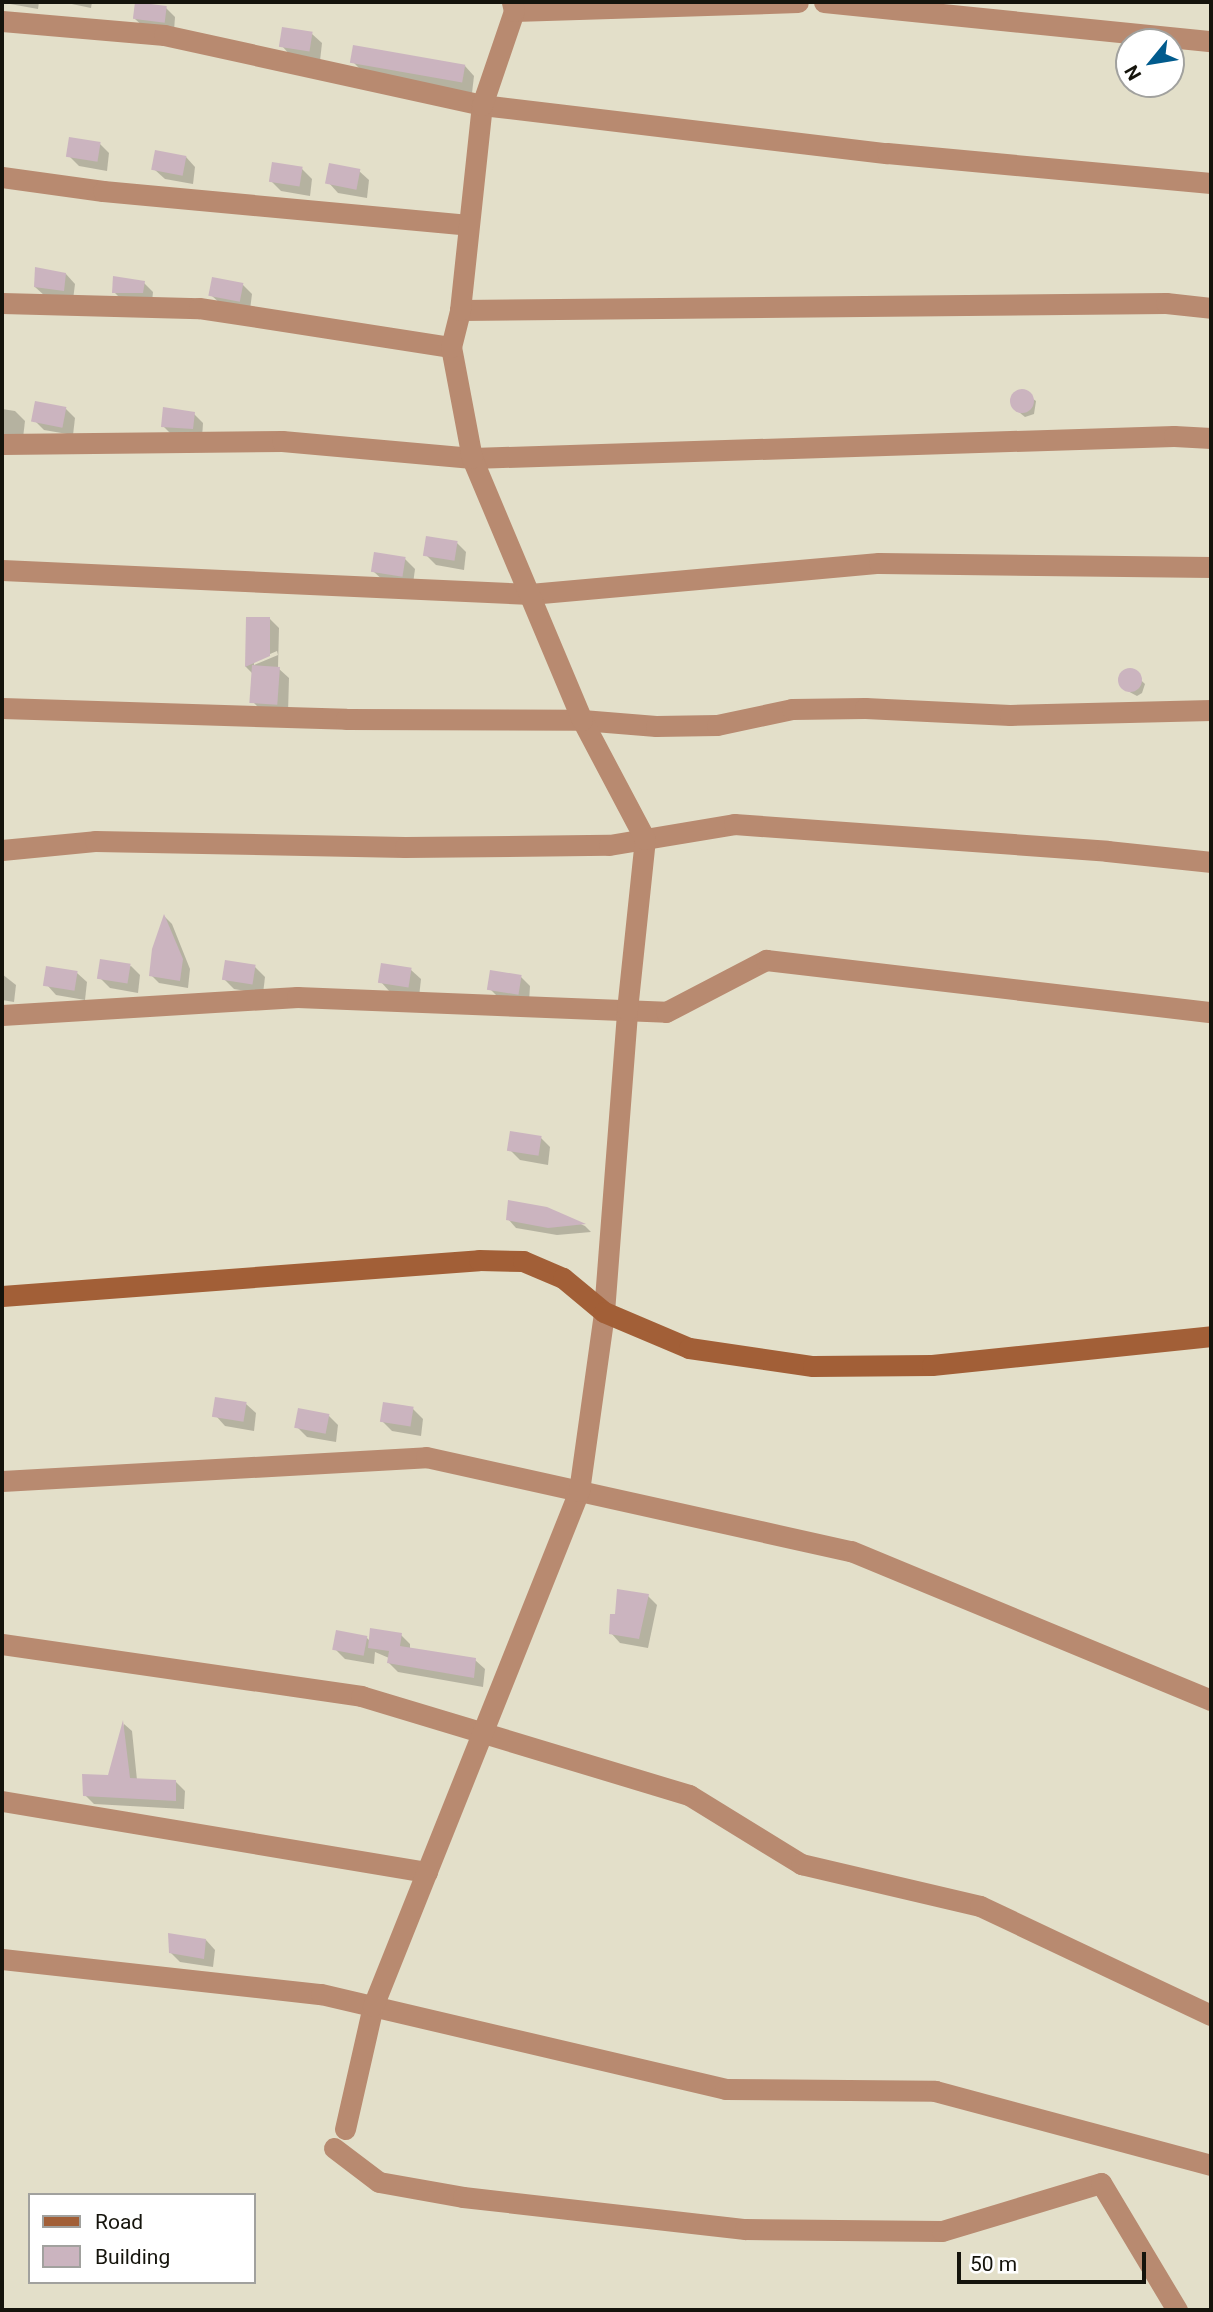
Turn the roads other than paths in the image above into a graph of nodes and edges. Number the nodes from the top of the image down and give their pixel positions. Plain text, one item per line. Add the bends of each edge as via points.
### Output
1 (798, 2) edge
2 (824, 2) edge
3 (513, 6) edge
4 (2, 21) edge
5 (1211, 41) edge
6 (482, 105) junction
7 (2, 177) edge
8 (1211, 183) edge
9 (468, 225) junction
10 (2, 303) edge
11 (1211, 308) edge
12 (460, 310) junction
13 (452, 347) junction
14 (1211, 438) edge
15 (2, 444) edge
16 (472, 458) junction
17 (1211, 567) edge
18 (2, 570) edge
19 (530, 594) junction
20 (2, 708) edge
21 (1211, 710) edge
22 (582, 720) junction
23 (645, 839) junction
24 (2, 850) edge
25 (1211, 862) edge
26 (627, 1010) junction
27 (1211, 1012) edge
28 (2, 1015) edge
29 (2, 1296) edge
30 (604, 1312) junction
31 (1211, 1336) edge
32 (2, 1480) edge
33 (579, 1491) junction
34 (2, 1644) edge
35 (1211, 1700) edge
36 (483, 1733) junction
37 (2, 1801) edge
38 (427, 1872) junction
39 (2, 1959) edge
40 (373, 2006) junction
41 (1211, 2015) edge
42 (345, 2129) dead end
43 (334, 2148) dead end
44 (1211, 2165) edge
45 (1177, 2310) edge

1 - 3 street
2 - 5 street
3 - 6 street
4 - 6 street via 164,36
6 - 8 street via 887,153
6 - 9 street
7 - 9 street via 103,191
9 - 12 street
10 - 13 street via 199,308
11 - 12 street via 1166,303
12 - 13 street
13 - 16 street
14 - 16 street
15 - 16 street via 282,441
16 - 19 street
17 - 19 street via 879,563
18 - 19 street
19 - 22 street
20 - 22 street via 345,719
21 - 22 street via 1010,715 792,709 717,725
22 - 23 street
23 - 24 street via 609,845 419,847 95,841
23 - 25 street via 734,824
23 - 26 street
26 - 27 street via 666,1012 766,960
26 - 28 street via 297,996
26 - 30 street
29 - 30 street via 465,1261 523,1261 563,1278
30 - 31 street via 689,1348 813,1366 932,1365
30 - 33 street
32 - 33 street via 426,1457
33 - 35 street via 851,1551
33 - 36 street
34 - 36 street via 361,1696
36 - 38 street
36 - 41 street via 689,1795 801,1864 980,1906
37 - 38 street
38 - 40 street
39 - 40 street via 321,1994
40 - 42 street
40 - 44 street via 725,2089 935,2091
43 - 45 street via 379,2182 463,2197 745,2229 942,2231 1101,2183

